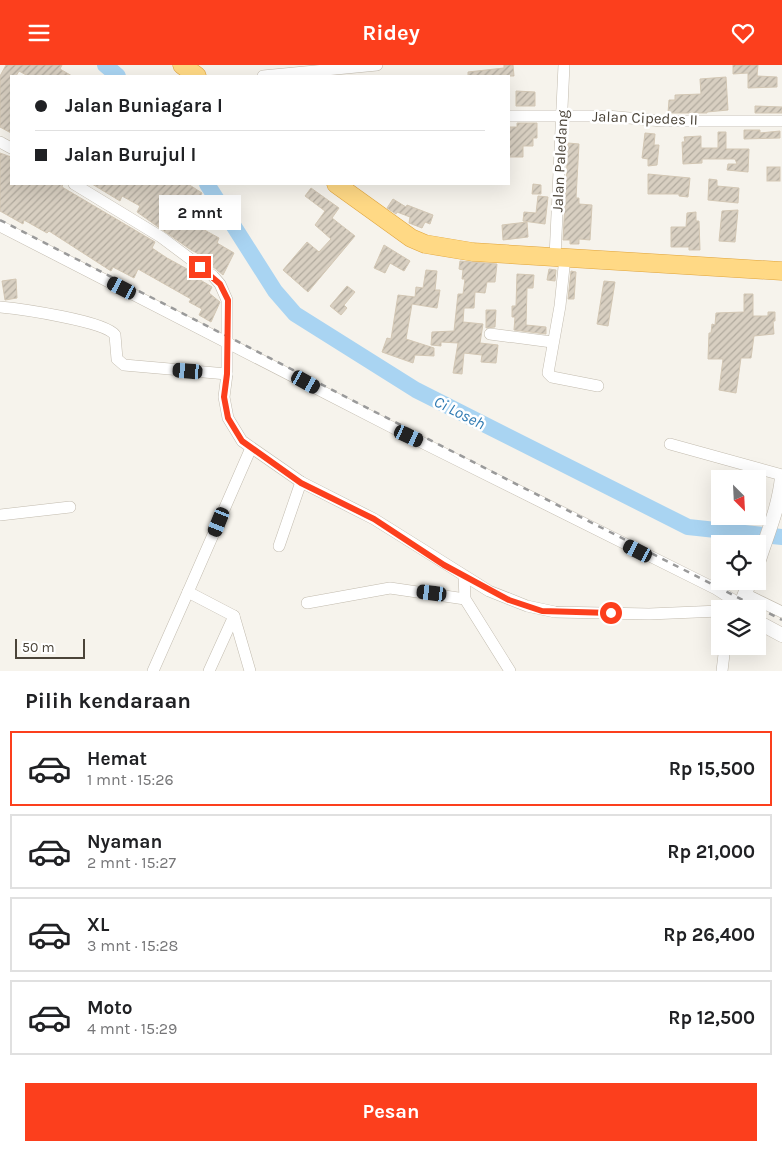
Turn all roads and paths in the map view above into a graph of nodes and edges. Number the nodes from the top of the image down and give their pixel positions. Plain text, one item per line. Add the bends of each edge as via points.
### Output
1 (182, 65) edge
2 (377, 65) edge
3 (564, 65) edge
4 (330, 68) edge
5 (196, 75) edge
6 (283, 75) edge
7 (510, 116) edge
8 (563, 116) junction
9 (782, 121) edge
10 (76, 185) edge
11 (337, 185) edge
12 (0, 226) edge
13 (560, 257) junction
14 (782, 271) edge
15 (0, 307) edge
16 (490, 334) dead end
17 (227, 341) junction
18 (552, 342) junction
19 (227, 374) junction
20 (598, 386) dead end
21 (670, 444) dead end
22 (251, 448) junction
23 (782, 476) edge
24 (301, 483) junction
25 (70, 507) dead end
26 (0, 515) edge
27 (766, 539) edge
28 (278, 546) dead end
29 (464, 576) junction
30 (188, 592) junction
31 (744, 597) edge
32 (465, 599) junction
33 (307, 603) dead end
34 (711, 611) edge
35 (782, 612) edge
36 (234, 616) junction
37 (766, 626) edge
38 (782, 635) edge
39 (724, 655) edge
40 (153, 671) edge
41 (209, 671) edge
42 (250, 671) edge
43 (510, 671) edge
44 (722, 671) edge

1 - 5 highway
2 - 4 street
3 - 8 street, Jalan Paledang
4 - 6 street
7 - 8 street, Jalan Cipedes II
8 - 9 street, Jalan Cipedes II via 662,121
8 - 13 street, Jalan Paledang
10 - 17 street via 161,237 213,276 228,300
11 - 13 highway via 391,225 424,244 473,252
12 - 17 street
13 - 14 highway
13 - 18 street, Jalan Paledang via 560,306
15 - 19 street via 110,329 116,335 117,359 124,365
16 - 18 street
17 - 19 street
17 - 31 street via 716,589
18 - 20 street, Jalan Paledang via 549,375
19 - 22 street via 224,397 228,418 242,441
21 - 23 street
22 - 24 street
22 - 30 street
23 - 27 street via 779,500
24 - 28 street
24 - 29 street via 374,519
25 - 26 street
29 - 32 street
29 - 34 street via 509,600 542,611 649,614
30 - 36 street
30 - 40 street
31 - 35 street
32 - 33 street via 390,589
32 - 43 street
36 - 41 street
36 - 42 street
37 - 38 street
39 - 44 street

